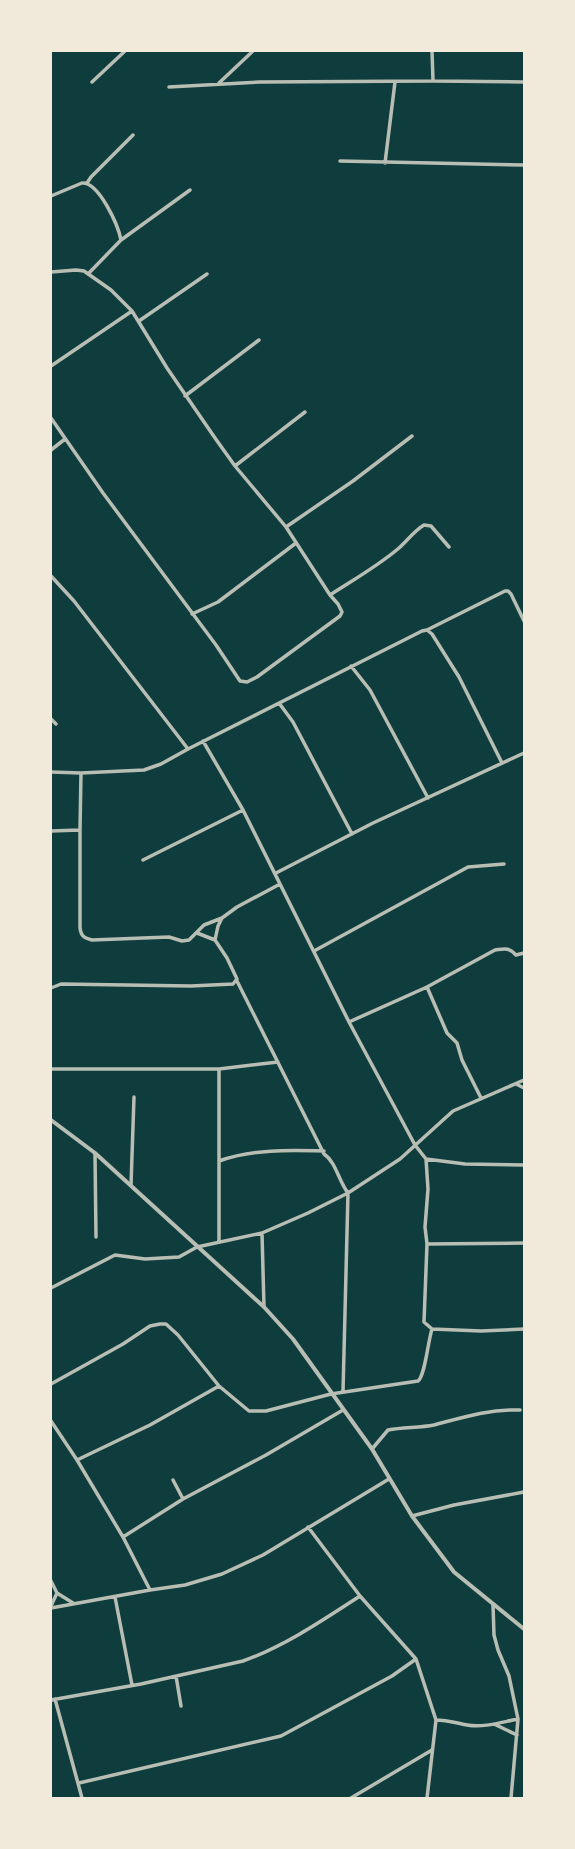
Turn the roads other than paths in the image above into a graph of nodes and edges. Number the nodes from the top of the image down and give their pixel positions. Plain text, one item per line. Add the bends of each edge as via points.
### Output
1 (125, 51) edge
2 (253, 51) edge
3 (432, 51) edge
4 (433, 81) junction
5 (92, 82) dead end
6 (395, 82) junction
7 (524, 82) edge
8 (219, 84) junction
9 (170, 87) dead end
10 (133, 135) dead end
11 (340, 161) dead end
12 (385, 163) junction
13 (524, 165) edge
14 (87, 183) junction
15 (190, 190) dead end
16 (51, 196) edge
17 (121, 240) junction
18 (51, 272) edge
19 (88, 274) junction
20 (207, 274) dead end
21 (132, 311) junction
22 (139, 321) junction
23 (259, 340) dead end
24 (51, 366) edge
25 (185, 396) junction
26 (305, 412) dead end
27 (51, 418) edge
28 (412, 436) dead end
29 (65, 439) junction
30 (51, 450) edge
31 (235, 466) junction
32 (286, 527) junction
33 (296, 543) junction
34 (449, 547) dead end
35 (51, 576) edge
36 (330, 595) junction
37 (192, 614) junction
38 (524, 621) edge
39 (427, 630) junction
40 (351, 666) junction
41 (279, 703) junction
42 (51, 720) edge
43 (56, 724) dead end
44 (203, 741) junction
45 (188, 749) junction
46 (524, 753) edge
47 (502, 762) junction
48 (51, 772) edge
49 (81, 773) junction
50 (428, 798) junction
51 (243, 810) junction
52 (80, 830) junction
53 (51, 831) edge
54 (352, 834) junction
55 (143, 860) dead end
56 (504, 864) dead end
57 (276, 873) junction
58 (280, 884) junction
59 (222, 918) junction
60 (197, 933) junction
61 (215, 940) junction
62 (314, 951) junction
63 (524, 954) edge
64 (237, 981) junction
65 (426, 987) junction
66 (51, 988) edge
67 (349, 1022) junction
68 (278, 1062) junction
69 (51, 1069) edge
70 (219, 1069) junction
71 (524, 1080) edge
72 (516, 1084) junction
73 (524, 1088) edge
74 (134, 1098) dead end
75 (481, 1098) junction
76 (51, 1120) edge
77 (415, 1145) junction
78 (324, 1151) junction
79 (95, 1153) junction
80 (426, 1159) junction
81 (219, 1161) junction
82 (524, 1165) edge
83 (131, 1186) junction
84 (348, 1193) junction
85 (262, 1233) junction
86 (96, 1236) dead end
87 (219, 1242) junction
88 (524, 1243) edge
89 (427, 1244) junction
90 (197, 1247) junction
91 (51, 1288) edge
92 (264, 1307) junction
93 (432, 1329) junction
94 (524, 1329) edge
95 (51, 1384) edge
96 (219, 1386) junction
97 (343, 1392) junction
98 (331, 1394) junction
99 (343, 1410) junction
100 (520, 1410) dead end
101 (51, 1421) edge
102 (372, 1449) junction
103 (77, 1460) junction
104 (389, 1479) junction
105 (173, 1480) dead end
106 (524, 1492) edge
107 (183, 1499) junction
108 (412, 1516) junction
109 (308, 1527) junction
110 (123, 1537) junction
111 (51, 1581) edge
112 (150, 1590) junction
113 (57, 1593) junction
114 (360, 1596) junction
115 (115, 1597) junction
116 (73, 1603) junction
117 (493, 1605) junction
118 (51, 1607) edge
119 (524, 1629) edge
120 (416, 1659) junction
121 (176, 1676) junction
122 (132, 1685) junction
123 (53, 1699) edge
124 (181, 1706) dead end
125 (518, 1719) junction
126 (436, 1720) junction
127 (494, 1724) junction
128 (517, 1735) junction
129 (432, 1750) junction
130 (79, 1783) junction
131 (82, 1798) edge
132 (350, 1798) edge
133 (427, 1798) edge
134 (511, 1798) edge

1 - 5 street
2 - 8 street
3 - 4 street
4 - 6 street
4 - 7 street
6 - 8 street
6 - 12 street
8 - 9 street
10 - 14 street
11 - 12 street
12 - 13 street
14 - 16 street
14 - 17 street via 92,185 105,202 117,224
15 - 17 street
17 - 19 street
18 - 19 street via 76,270
19 - 21 street via 111,290
20 - 22 street
21 - 22 street
21 - 24 street
22 - 25 street
23 - 25 street
25 - 31 street
26 - 31 street
27 - 29 street
28 - 32 street
29 - 30 street
29 - 37 street
31 - 32 street
32 - 33 street
33 - 36 street
33 - 37 street via 218,602
34 - 36 street via 430,526 424,525 399,548
35 - 45 street via 74,601
36 - 37 street via 342,612 340,616 247,682 240,681
38 - 39 street via 511,594 505,591
39 - 40 street
39 - 47 street via 459,676
40 - 41 street
40 - 50 street via 370,690
41 - 44 street
41 - 54 street via 293,722
42 - 43 street
44 - 45 street
44 - 51 street
45 - 49 street via 144,770
46 - 47 street
47 - 50 street
48 - 49 street
49 - 52 street
50 - 54 street
51 - 55 street
51 - 57 street
52 - 53 street
52 - 60 street via 80,928 85,939 169,937 182,942
54 - 57 street
56 - 62 street via 483,865 463,870
57 - 58 street
58 - 59 street
58 - 62 street
59 - 60 street via 204,925
59 - 61 street
60 - 61 street
61 - 64 street via 227,958
62 - 67 street
63 - 65 street via 516,955 506,948 495,950
64 - 66 street via 233,984 191,986 61,984
64 - 68 street
65 - 67 street
65 - 75 street via 447,1033 457,1044
67 - 77 street
68 - 70 street
68 - 78 street
69 - 70 street
70 - 81 street
71 - 72 street
72 - 73 street
72 - 75 street
74 - 83 street
75 - 77 street via 453,1111
76 - 79 street
77 - 80 street
77 - 84 street via 400,1159
78 - 81 street via 253,1152
78 - 84 street via 342,1187
79 - 83 street
79 - 86 street
80 - 82 street via 465,1164
80 - 89 street
81 - 87 street
83 - 90 street
84 - 85 street
84 - 97 street
85 - 87 street
85 - 92 street
87 - 90 street
88 - 89 street
89 - 93 street via 424,1322
90 - 91 street via 179,1257 145,1259 115,1255
90 - 92 street
92 - 98 street via 293,1339
93 - 94 street
93 - 97 street via 426,1348 424,1374 418,1381
95 - 96 street via 150,1326 160,1324 171,1327
96 - 98 street via 249,1411 256,1412
96 - 103 street via 150,1425
97 - 98 street
98 - 99 street
99 - 102 street
99 - 107 street
100 - 102 street via 485,1411 434,1425 388,1430
101 - 103 street
102 - 104 street
103 - 110 street
104 - 108 street
104 - 109 street
105 - 107 street
106 - 108 street
107 - 110 street
108 - 117 street via 454,1572
109 - 112 street via 263,1555 222,1574 185,1585
109 - 114 street
110 - 112 street
111 - 113 street
112 - 115 street
113 - 116 street
113 - 118 street
114 - 120 street
114 - 121 street via 319,1623 257,1655
115 - 116 street
115 - 122 street
116 - 118 street
117 - 119 street
117 - 125 street via 494,1634 509,1676
120 - 126 street
120 - 130 street via 392,1676 281,1736
121 - 122 street
121 - 124 street
122 - 123 street
123 - 130 street
125 - 127 street
125 - 128 street
126 - 127 street via 450,1720 467,1725
126 - 129 street
127 - 128 street
128 - 134 street
129 - 132 street
129 - 133 street
130 - 131 street

